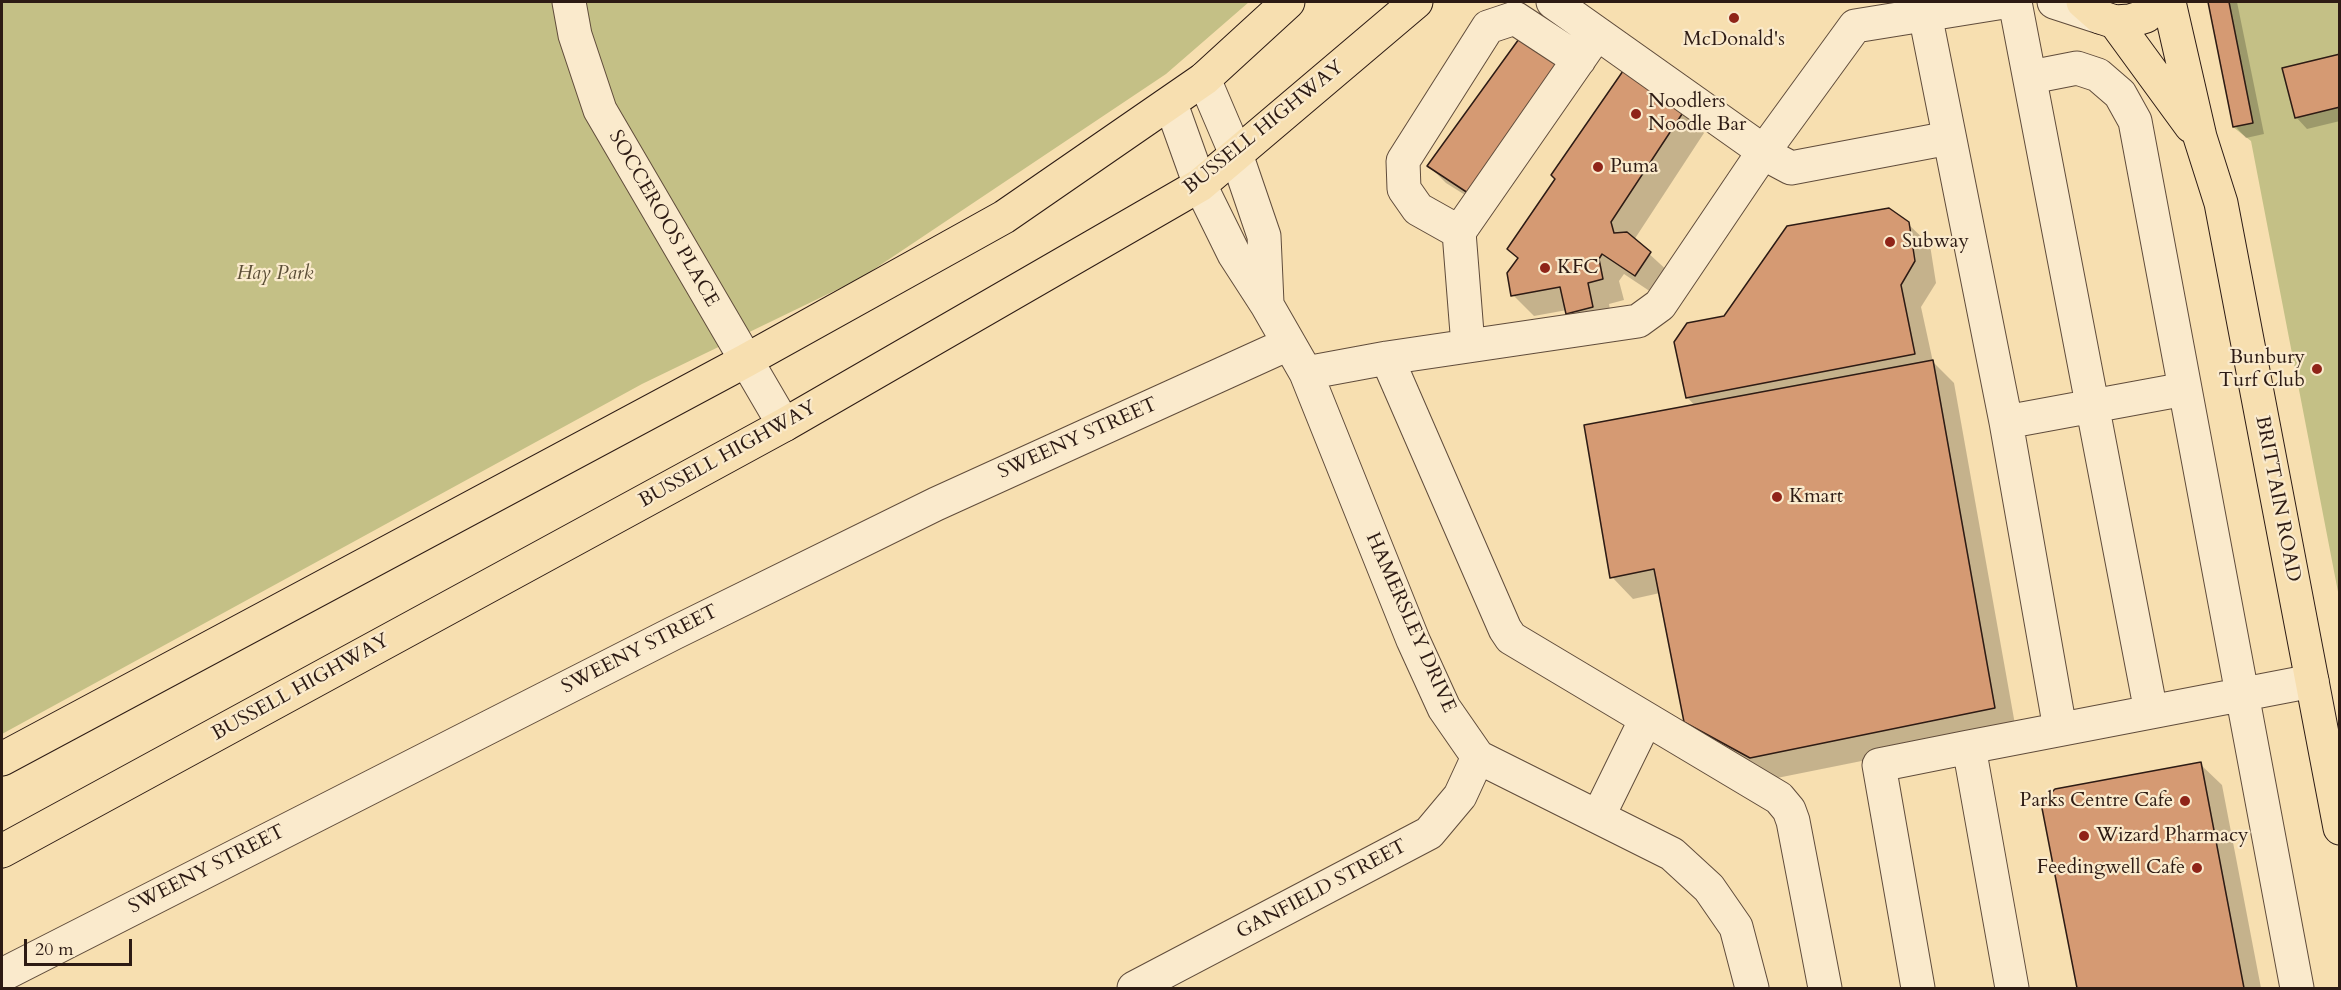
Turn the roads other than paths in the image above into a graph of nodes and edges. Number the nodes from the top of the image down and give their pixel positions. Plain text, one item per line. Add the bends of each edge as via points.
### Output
1 (569, 2) edge
2 (1288, 2) edge
3 (1416, 2) edge
4 (2004, 2) edge
5 (2015, 2) edge
6 (2054, 2) edge
7 (2161, 2) edge
8 (2169, 2) edge
9 (1581, 13) edge
10 (2099, 13) edge
11 (1925, 14) junction
12 (1568, 53) junction
13 (2031, 77) junction
14 (1204, 79) junction
15 (1171, 104) junction
16 (2200, 137) junction
17 (1949, 138) junction
18 (1764, 151) junction
19 (1236, 154) junction
20 (1200, 185) junction
21 (1459, 232) junction
22 (1267, 305) junction
23 (1288, 344) junction
24 (1468, 346) junction
25 (1387, 358) junction
26 (745, 361) junction
27 (1306, 373) junction
28 (2185, 389) junction
29 (2093, 405) junction
30 (2006, 422) junction
31 (784, 425) junction
32 (2312, 681) junction
33 (2242, 694) junction
34 (2151, 712) junction
35 (1646, 719) junction
36 (2060, 729) junction
37 (1969, 747) junction
38 (1478, 757) junction
39 (2, 759) edge
40 (1598, 817) junction
41 (2340, 828) edge
42 (2, 851) edge
43 (2, 975) edge
44 (1134, 988) edge
45 (1752, 988) edge
46 (1826, 988) edge
47 (1918, 988) edge
48 (2012, 988) edge
49 (2297, 988) edge

1 - 26 street, SOCCEROOS PLACE via 574,35 600,111
2 - 14 main road
3 - 19 main road, BUSSELL HIGHWAY
4 - 11 street
5 - 13 street
6 - 10 street
7 - 10 main road via 2146,16 2130,21
8 - 16 main road, BRITTAIN ROAD
9 - 12 street
9 - 18 street
10 - 16 main road, BRITTAIN ROAD
11 - 17 street
11 - 18 street via 1855,26
12 - 21 street
12 - 21 street via 1515,18 1488,27 1403,161 1404,189 1418,208
13 - 28 street via 2077,68 2098,75 2120,94 2135,122
13 - 29 street
14 - 15 main road
14 - 19 street, HAMERSLEY DRIVE
15 - 20 street, HAMERSLEY DRIVE
15 - 26 main road via 1004,217
16 - 32 main road, BRITTAIN ROAD via 2221,203
17 - 18 street via 1791,168
17 - 30 street
18 - 24 street via 1660,304 1638,321
19 - 20 main road, BUSSELL HIGHWAY
19 - 22 street, HAMERSLEY DRIVE via 1264,236
20 - 22 street, HAMERSLEY DRIVE via 1234,254
20 - 31 main road, BUSSELL HIGHWAY
21 - 24 street
22 - 23 street, HAMERSLEY DRIVE
23 - 27 street, HAMERSLEY DRIVE
23 - 43 street, SWEENY STREET via 926,509
24 - 25 street
25 - 27 street
25 - 35 street via 1505,629 1512,638
26 - 31 street, SOCCEROOS PLACE
26 - 39 main road
27 - 38 street, HAMERSLEY DRIVE via 1413,640 1444,708
28 - 29 street
28 - 33 street
29 - 30 street
29 - 34 street
30 - 36 street
31 - 42 main road, BUSSELL HIGHWAY
32 - 33 street
32 - 41 main road, BRITTAIN ROAD
33 - 34 street
33 - 49 street
34 - 36 street
35 - 40 street
35 - 46 street via 1779,798 1789,810
36 - 37 street
37 - 47 street via 1879,765
37 - 48 street
38 - 40 street, HAMERSLEY DRIVE
38 - 44 street, GANFIELD STREET via 1460,796 1429,833
40 - 45 street, HAMERSLEY DRIVE via 1672,854 1709,888 1736,927

